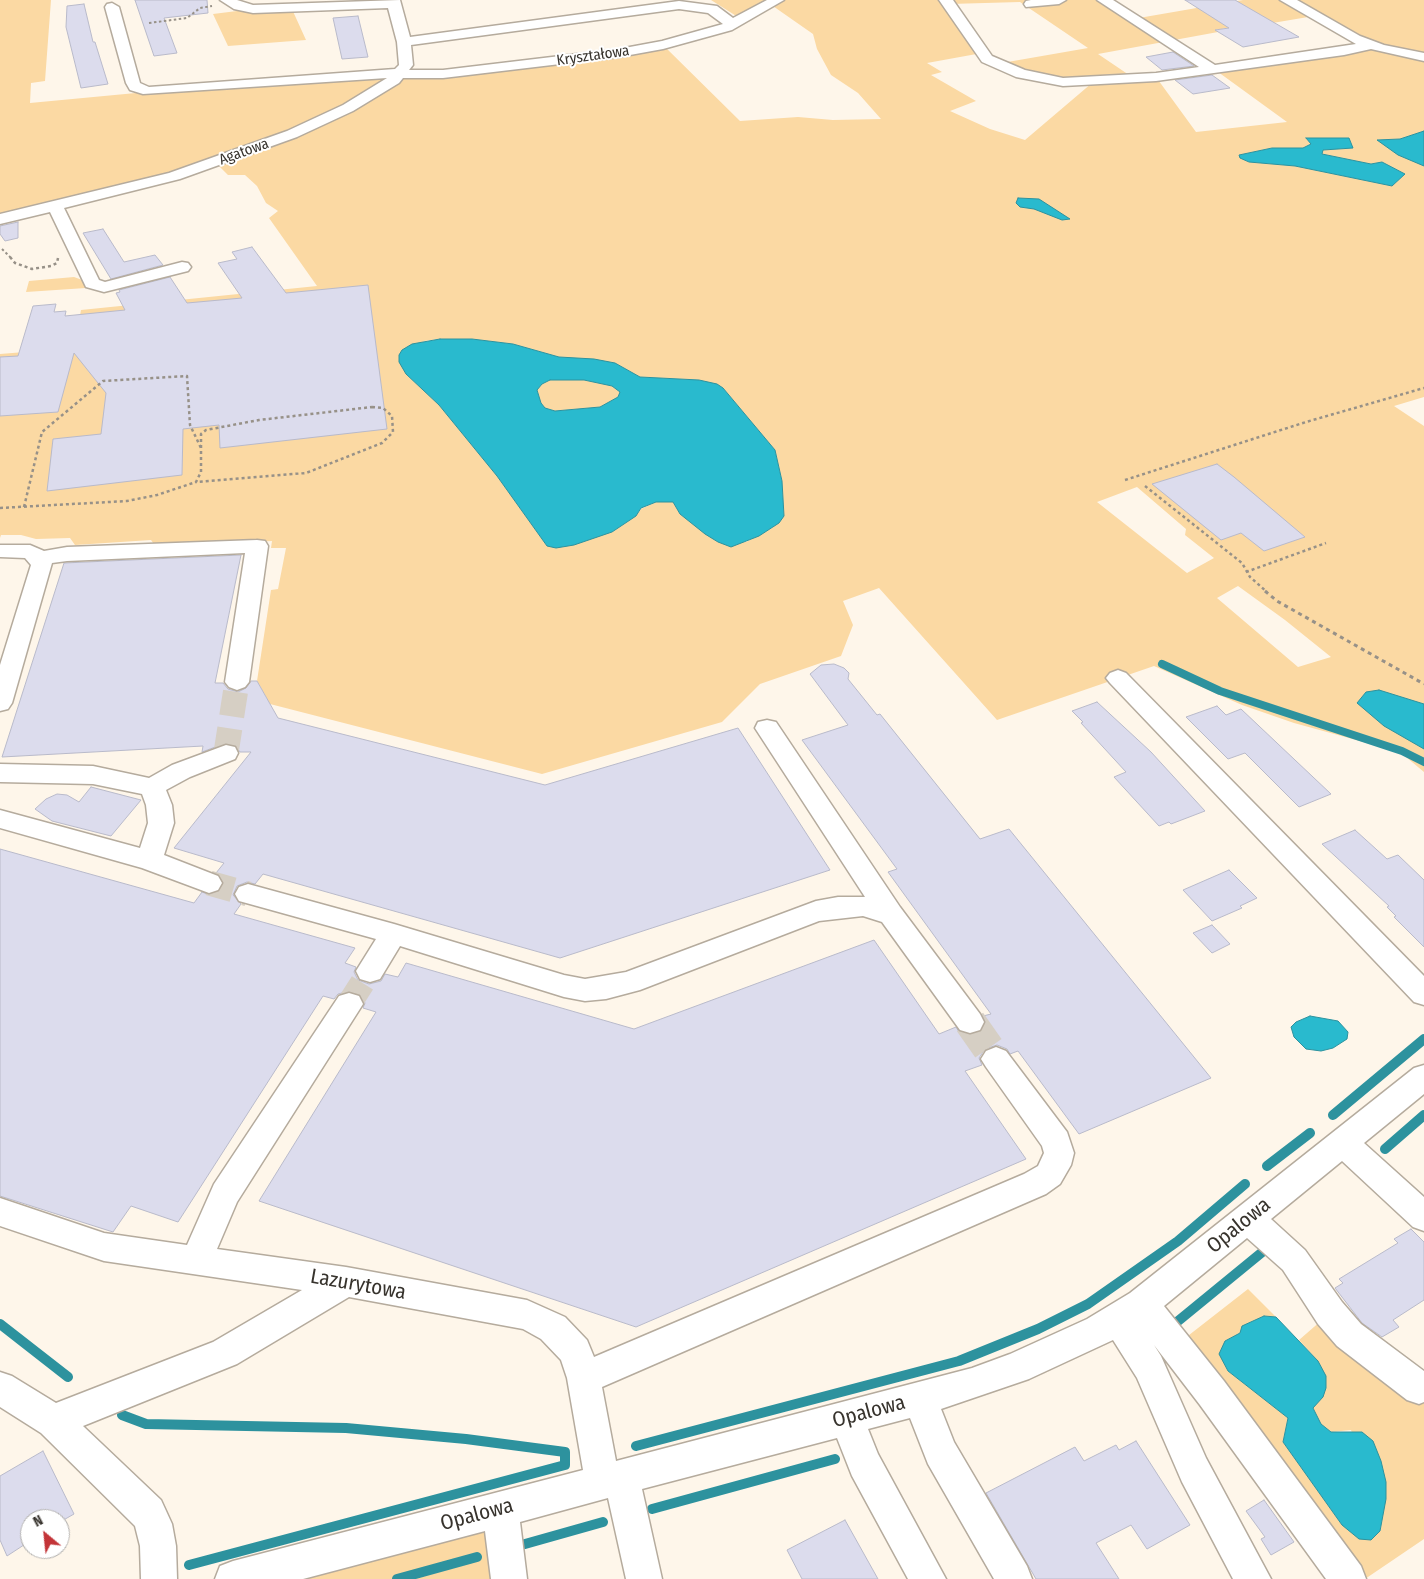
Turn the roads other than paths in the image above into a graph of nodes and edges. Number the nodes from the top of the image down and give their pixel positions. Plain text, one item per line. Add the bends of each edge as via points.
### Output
1 (777, 0) edge
2 (946, 0) edge
3 (1059, 0) edge
4 (1104, 0) edge
5 (1287, 0) edge
6 (232, 2) edge
7 (393, 2) edge
8 (1031, 4) dead end
9 (112, 6) dead end
10 (732, 24) junction
11 (404, 42) junction
12 (1371, 45) junction
13 (1424, 57) edge
14 (1212, 70) junction
15 (401, 73) junction
16 (55, 206) junction
17 (0, 219) edge
18 (182, 267) dead end
19 (0, 551) edge
20 (40, 558) junction
21 (1118, 678) dead end
22 (237, 682) tunnel mouth
23 (0, 703) edge
24 (767, 728) dead end
25 (226, 753) dead end
26 (0, 773) edge
27 (152, 787) junction
28 (0, 819) edge
29 (149, 860) junction
30 (209, 883) tunnel mouth
31 (248, 894) tunnel mouth
32 (891, 914) junction
33 (394, 934) junction
34 (370, 971) tunnel mouth
35 (1424, 994) edge
36 (349, 1004) tunnel mouth
37 (970, 1022) tunnel mouth
38 (996, 1059) tunnel mouth
39 (1424, 1077) edge
40 (1343, 1142) junction
41 (0, 1212) edge
42 (1424, 1217) edge
43 (1248, 1219) junction
44 (197, 1259) junction
45 (346, 1282) junction
46 (1130, 1311) junction
47 (584, 1378) junction
48 (0, 1388) edge
49 (1419, 1388) dead end
50 (920, 1398) junction
51 (847, 1418) junction
52 (53, 1421) junction
53 (612, 1480) junction
54 (500, 1509) junction
55 (159, 1579) edge
56 (233, 1579) edge
57 (509, 1579) edge
58 (644, 1579) edge
59 (928, 1579) edge
60 (1014, 1579) edge
61 (1253, 1579) edge
62 (1348, 1579) edge

1 - 10 street, Kryształowa
2 - 14 street via 987,59 1030,77 1084,83
3 - 8 street
4 - 14 street
5 - 12 street via 1348,36
6 - 7 street via 253,8
7 - 11 street
9 - 15 street, Kryształowa via 134,87 140,90
10 - 11 street via 712,9 679,5
10 - 15 street, Kryształowa via 688,39 619,53 443,74
11 - 15 street via 406,60
12 - 13 street
12 - 14 street
15 - 16 street, Agatowa via 355,104 292,134 174,176
16 - 17 street, Agatowa
16 - 18 street via 92,283 104,286
19 - 20 street via 30,552
20 - 22 street via 67,554 257,546
20 - 23 street via 42,565
21 - 35 street
24 - 32 street
25 - 27 street via 180,771
26 - 27 street via 93,775
27 - 29 street via 161,823
28 - 29 street
29 - 30 street
31 - 33 street
32 - 33 street via 863,906 816,912 630,982 585,990
32 - 37 street
33 - 34 street
36 - 44 street via 225,1194
38 - 47 street via 1056,1141 1059,1153 1049,1175 1035,1184
39 - 40 street, Opalowa
40 - 42 street
40 - 43 street, Opalowa
41 - 44 street, Lazurytowa via 104,1247
43 - 46 street, Opalowa
43 - 49 street via 1294,1260 1349,1335
44 - 45 street, Lazurytowa
45 - 47 street, Lazurytowa via 526,1315 553,1328 565,1338 575,1351
45 - 52 street via 225,1353
46 - 50 street, Opalowa via 1075,1342 1017,1368
46 - 61 street via 1149,1367 1194,1470
46 - 62 street via 1212,1393
47 - 53 street, Lazurytowa via 591,1426
48 - 52 street
50 - 51 street, Opalowa
50 - 60 street via 940,1452
51 - 53 street, Opalowa
51 - 59 street via 864,1464
52 - 55 street via 148,1513 157,1540
53 - 54 street, Opalowa
53 - 58 street, Lazurytowa
54 - 56 street, Opalowa
54 - 57 street

